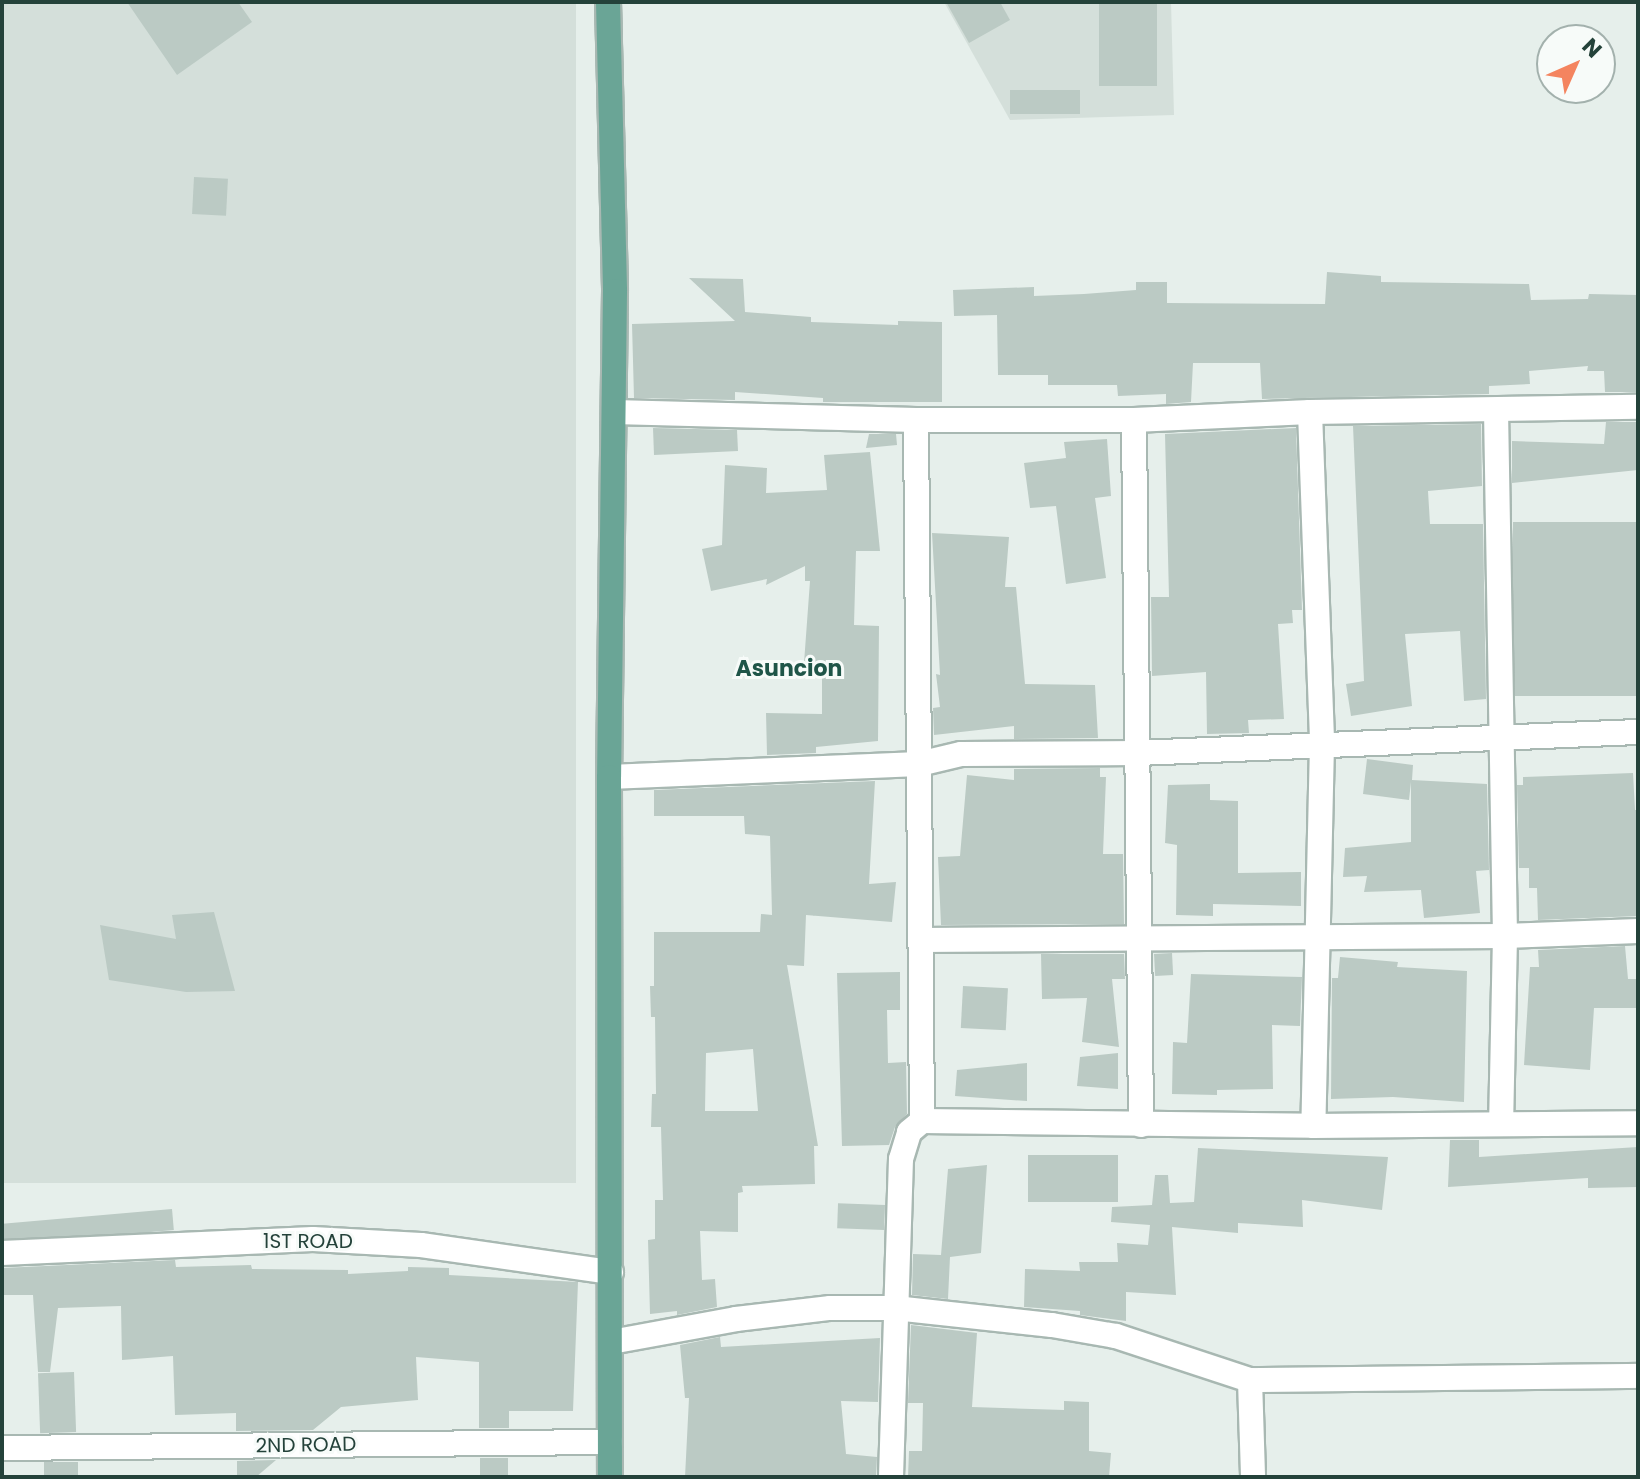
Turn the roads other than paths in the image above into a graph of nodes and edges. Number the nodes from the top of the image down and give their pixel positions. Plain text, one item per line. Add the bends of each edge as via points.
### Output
1 (608, 2) edge
2 (1638, 407) edge
3 (1496, 410) junction
4 (614, 412) junction
5 (1310, 412) junction
6 (916, 420) junction
7 (1134, 420) junction
8 (1638, 732) edge
9 (1500, 737) junction
10 (1322, 744) junction
11 (1138, 753) junction
12 (919, 764) junction
13 (609, 777) junction
14 (1638, 931) edge
15 (1505, 936) junction
16 (1320, 938) junction
17 (1139, 939) junction
18 (921, 940) junction
19 (922, 1121) junction
20 (1638, 1123) edge
21 (1501, 1124) junction
22 (1141, 1125) junction
23 (1313, 1126) junction
24 (2, 1253) edge
25 (611, 1272) junction
26 (895, 1308) junction
27 (611, 1342) junction
28 (1638, 1376) edge
29 (1250, 1380) junction
30 (610, 1442) junction
31 (2, 1448) edge
32 (610, 1477) edge
33 (891, 1477) edge
34 (1253, 1477) edge

1 - 4 main road
2 - 3 street
3 - 5 street
3 - 9 street
4 - 6 street
4 - 13 main road
5 - 7 street
5 - 10 street
6 - 7 street
6 - 12 street
7 - 11 street
8 - 9 street
9 - 10 street
9 - 15 street
10 - 11 street
10 - 16 street
11 - 12 street via 961,754
11 - 17 street
12 - 13 street
12 - 18 street
13 - 25 main road
14 - 15 street
15 - 16 street
15 - 21 street
16 - 17 street
16 - 23 street
17 - 18 street
17 - 22 street
18 - 19 street
19 - 22 street
19 - 26 street via 909,1132 901,1159
20 - 21 street
21 - 23 street
22 - 23 street
24 - 25 street, 1ST ROAD via 313,1239 421,1245
25 - 27 main road
26 - 27 street via 788,1311
26 - 29 street via 1116,1336
26 - 33 street
27 - 30 main road
28 - 29 street
29 - 34 street
30 - 31 street, 2ND ROAD
30 - 32 main road

